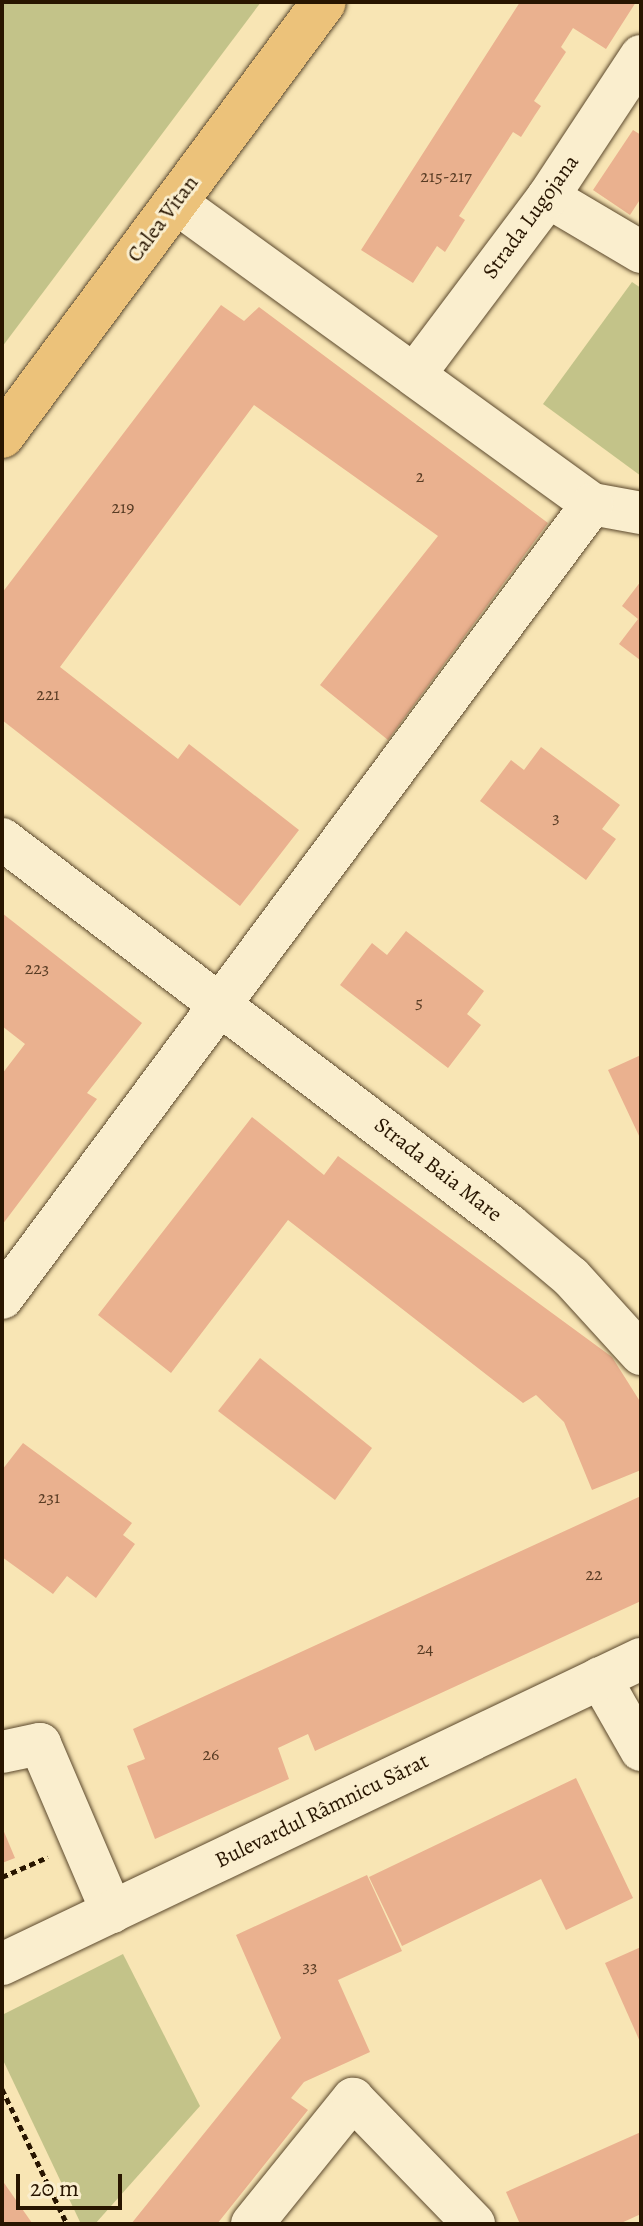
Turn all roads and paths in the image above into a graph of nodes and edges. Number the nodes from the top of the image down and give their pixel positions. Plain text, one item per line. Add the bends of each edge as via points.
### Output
1 (324, 2) edge
2 (641, 56) edge
3 (548, 197) junction
4 (175, 202) junction
5 (641, 252) edge
6 (415, 374) junction
7 (2, 436) edge
8 (592, 504) junction
9 (641, 513) edge
10 (2, 839) edge
11 (220, 1002) junction
12 (2, 1298) edge
13 (641, 1354) edge
14 (641, 1659) edge
15 (600, 1678) junction
16 (641, 1750) edge
17 (2, 1752) edge
18 (82, 1843) junction
19 (2, 1877) edge
20 (112, 1912) junction
21 (2, 1964) edge
22 (2, 2089) edge
23 (67, 2224) edge
24 (252, 2224) edge
25 (474, 2224) edge

1 - 4 main road, Calea Vitan
2 - 3 street, Strada Lugojana
3 - 5 street
3 - 6 street, Strada Lugojana
4 - 6 street
4 - 7 main road, Calea Vitan
6 - 8 street
8 - 9 street
8 - 11 street
10 - 11 street, Strada Baia Mare
11 - 12 street
11 - 13 street, Strada Baia Mare via 509,1225 571,1277
14 - 15 street, Bulevardul Râmnicu Sărat
15 - 16 street
15 - 20 street, Bulevardul Râmnicu Sărat
17 - 18 street via 40,1744
18 - 19 path
18 - 20 street
20 - 21 street, Bulevardul Râmnicu Sărat
22 - 23 path
24 - 25 street via 353,2099

